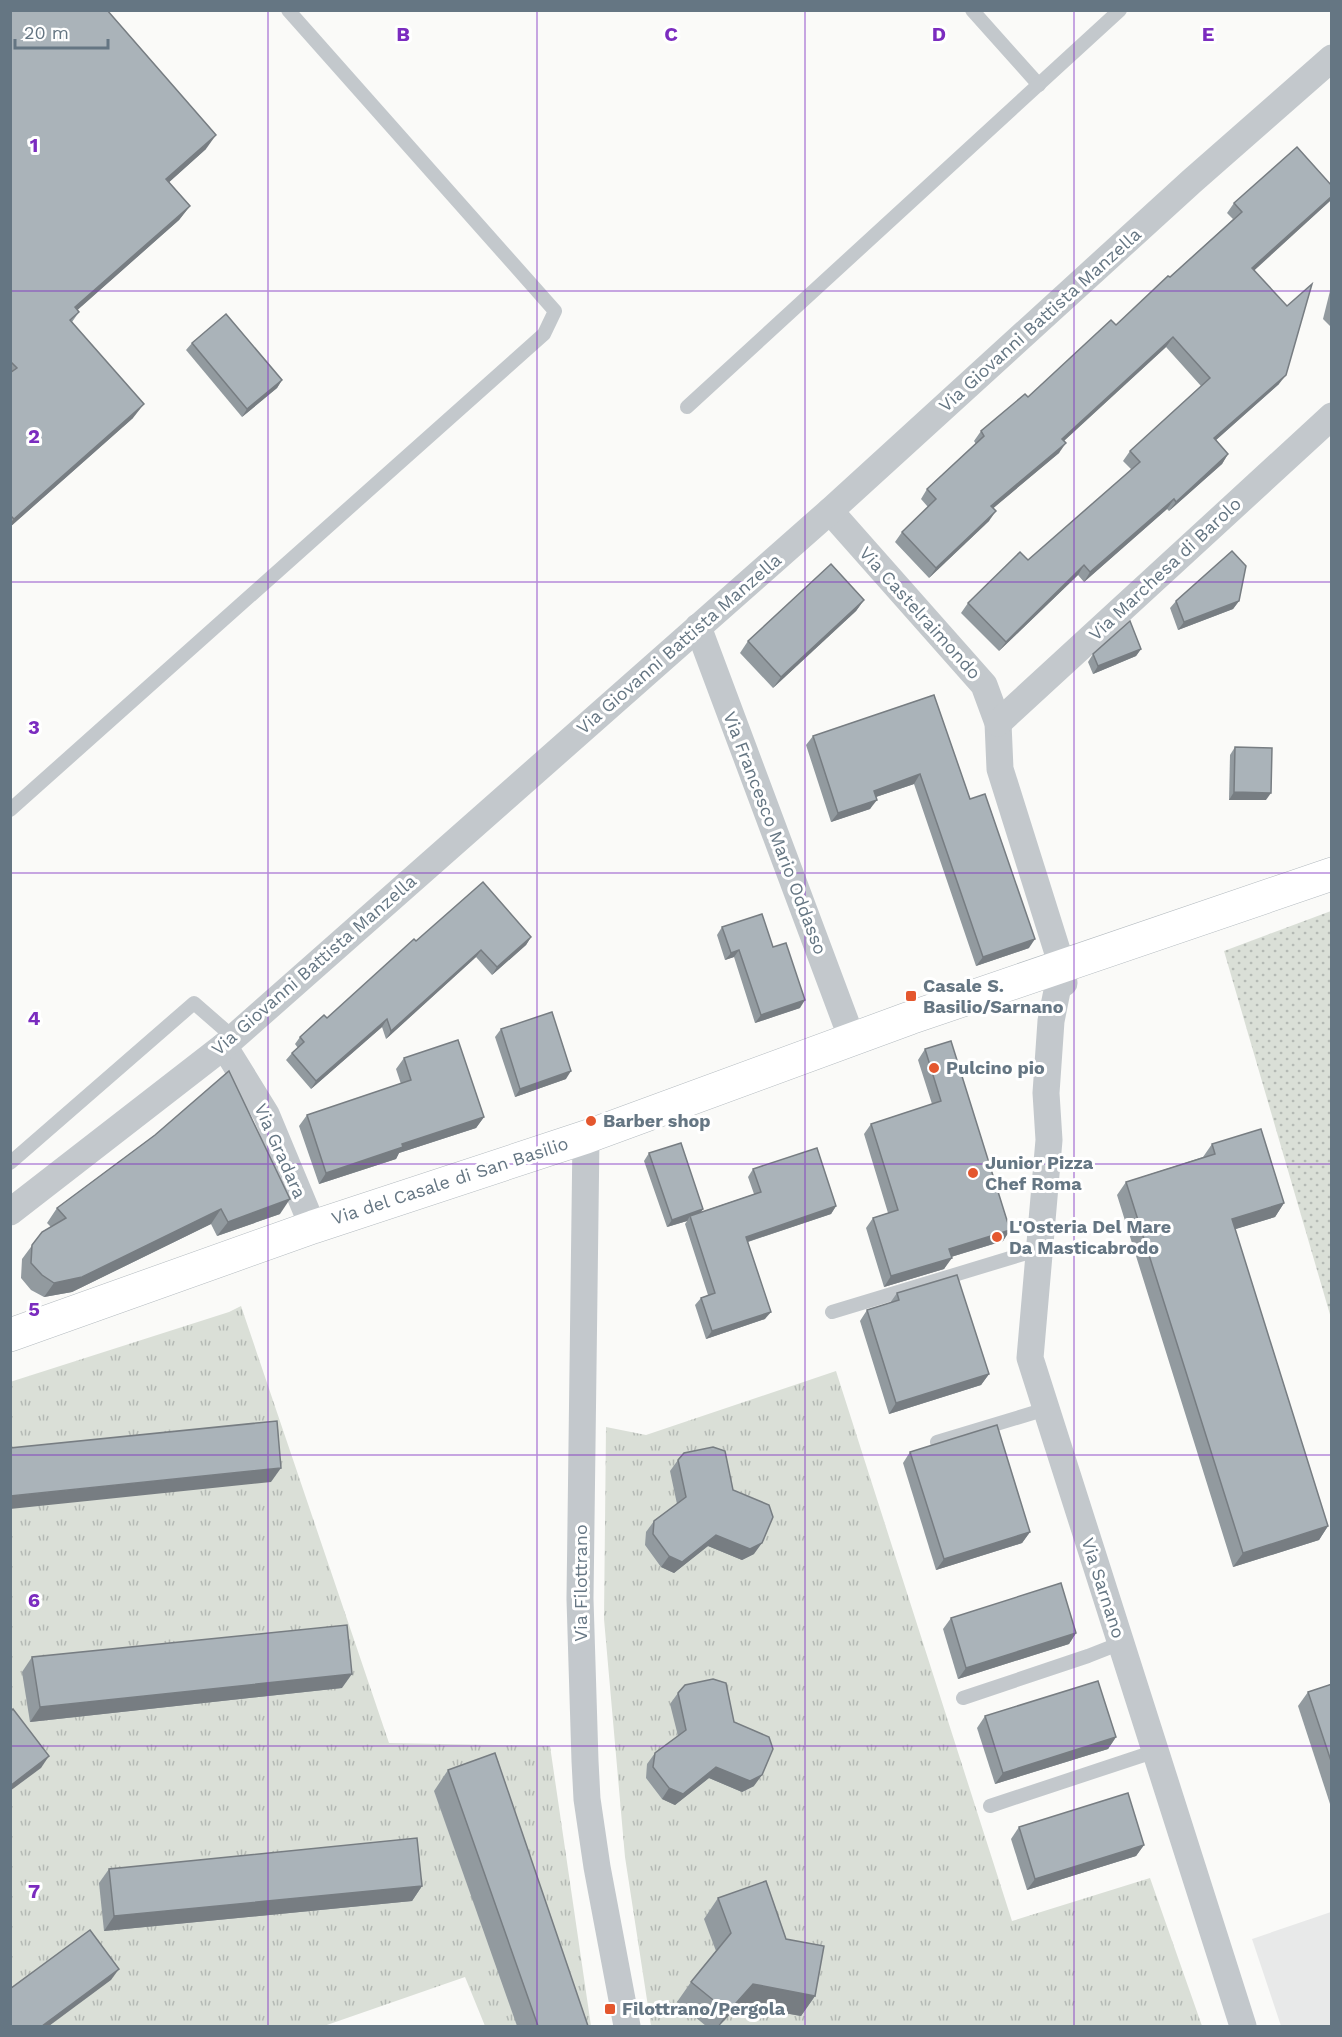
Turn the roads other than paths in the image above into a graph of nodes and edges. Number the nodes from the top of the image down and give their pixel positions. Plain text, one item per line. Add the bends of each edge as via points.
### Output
1 (288, 10) edge
2 (972, 10) edge
3 (1120, 10) edge
4 (1332, 58) edge
5 (1039, 85) junction
6 (687, 407) dead end
7 (1332, 416) edge
8 (830, 511) junction
9 (698, 627) junction
10 (998, 723) junction
11 (10, 810) edge
12 (1332, 874) edge
13 (1062, 966) junction
14 (852, 1039) junction
15 (229, 1041) junction
16 (586, 1137) junction
17 (10, 1163) edge
18 (10, 1212) edge
19 (313, 1227) junction
20 (1040, 1249) junction
21 (832, 1312) dead end
22 (13, 1328) edge
23 (1046, 1409) junction
24 (937, 1442) edge
25 (1121, 1643) junction
26 (963, 1698) dead end
27 (1156, 1751) junction
28 (990, 1806) dead end
29 (627, 2026) edge
30 (1243, 2026) edge

1 - 11 lane via 555,311 544,334
2 - 5 lane
3 - 5 lane
4 - 8 street, Via Giovanni Battista Manzella
5 - 6 lane
7 - 10 street, Via Marchesa di Barolo
8 - 9 street, Via Giovanni Battista Manzella
8 - 10 street, Via Castelraimondo via 984,685
9 - 14 street, Via Francesco Mario Oddasso
9 - 15 street, Via Giovanni Battista Manzella
10 - 13 street, Via Castelraimondo via 1000,769
12 - 13 street, Via del Casale di San Basilio
13 - 14 street, Via del Casale di San Basilio
13 - 20 street, Via Sarnano via 1069,1021 1064,1095 1049,1140
14 - 16 street, Via del Casale di San Basilio
15 - 17 lane via 194,1003
15 - 18 street, Via Giovanni Battista Manzella
15 - 19 street, Via Gradara via 266,1113
16 - 19 street, Via del Casale di San Basilio
16 - 29 street, Via Filottrano via 580,1599 585,1761 597,1867
19 - 22 street, Via del Casale di San Basilio
20 - 21 lane
20 - 23 street, Via Sarnano via 1030,1358
23 - 24 lane
23 - 25 street, Via Sarnano
25 - 26 lane
25 - 27 street, Via Sarnano
27 - 28 lane
27 - 30 street, Via Sarnano

